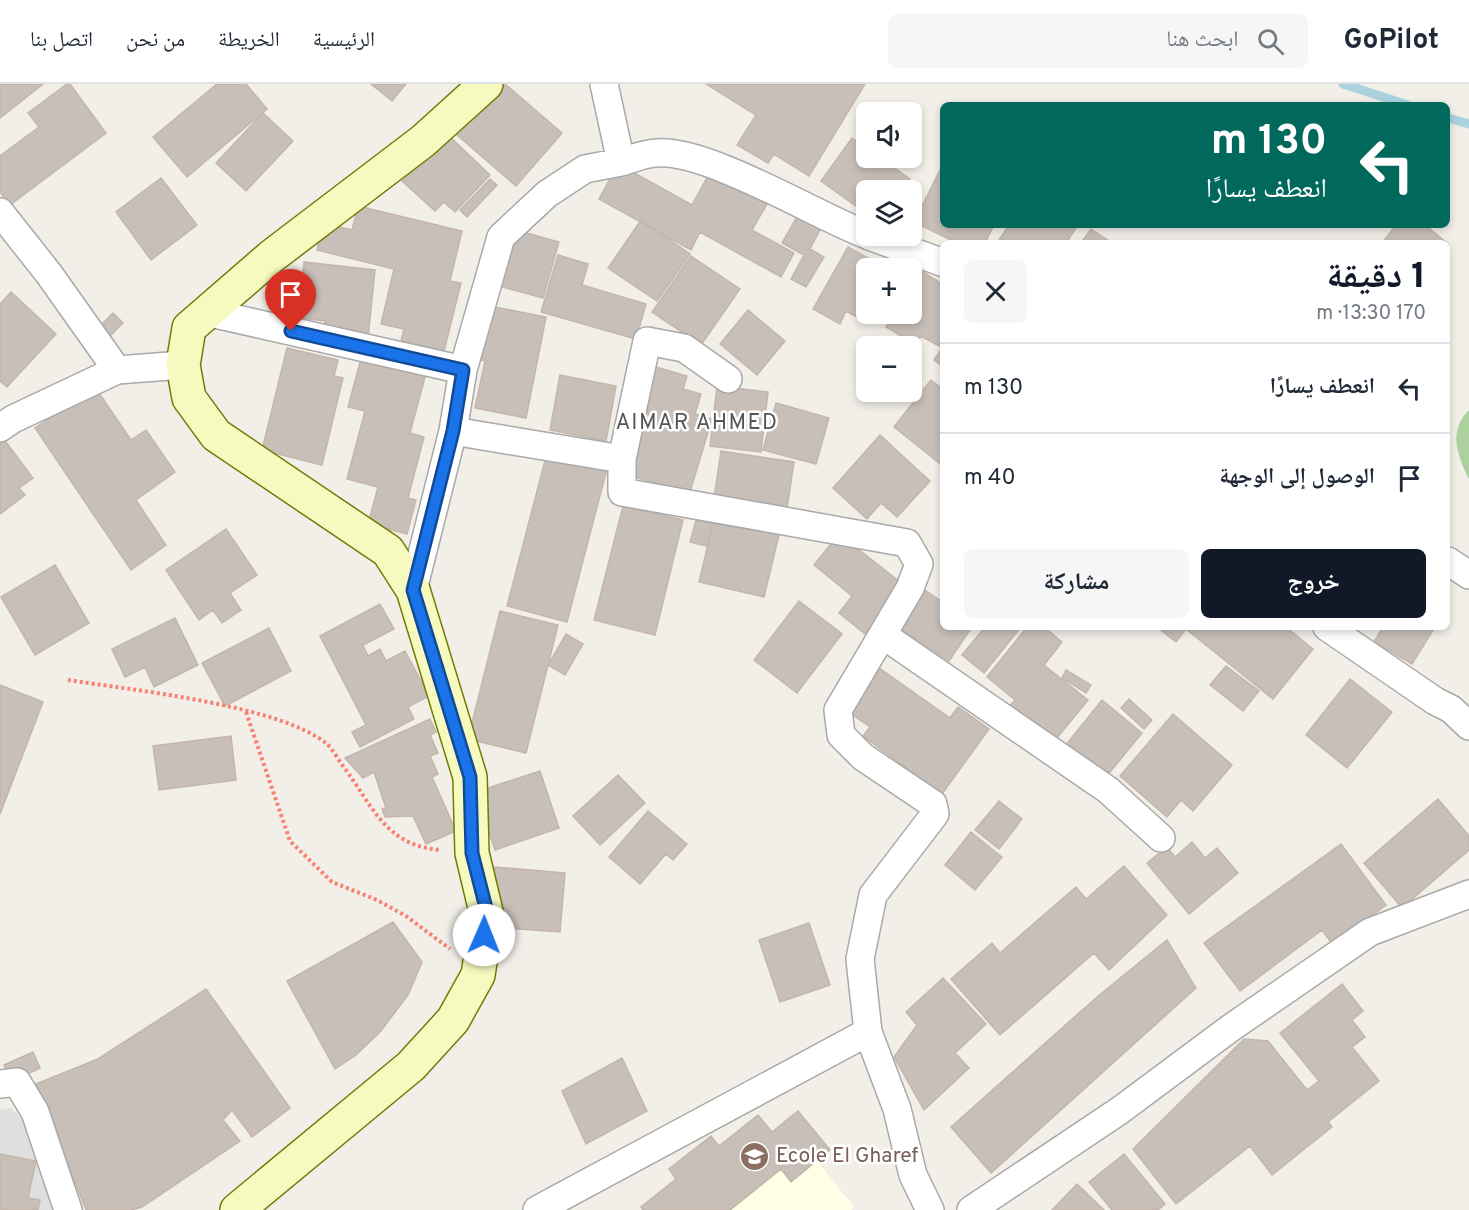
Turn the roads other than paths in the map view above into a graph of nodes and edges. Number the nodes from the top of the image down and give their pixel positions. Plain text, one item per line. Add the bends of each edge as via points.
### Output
1 (486, 84) edge
2 (604, 84) edge
3 (621, 162) junction
4 (0, 212) edge
5 (856, 230) edge
6 (898, 246) edge
7 (940, 262) edge
8 (206, 312) junction
9 (183, 365) junction
10 (117, 370) junction
11 (463, 370) junction
12 (728, 379) dead end
13 (4, 418) edge
14 (453, 431) junction
15 (622, 459) junction
16 (1450, 562) edge
17 (1469, 575) edge
18 (413, 590) junction
19 (1331, 630) edge
20 (883, 635) junction
21 (1469, 726) edge
22 (1161, 838) dead end
23 (1469, 894) edge
24 (868, 1032) junction
25 (0, 1084) edge
26 (68, 1210) edge
27 (237, 1210) edge
28 (537, 1210) edge
29 (930, 1210) edge
30 (971, 1210) edge

1 - 8 main road via 423,141 272,256
2 - 3 street
3 - 5 street via 657,152 716,166
3 - 11 street via 585,170 547,194 501,237
4 - 10 street
6 - 7 street
8 - 9 main road via 189,328
8 - 11 street
9 - 10 street
9 - 18 main road via 189,398 216,435 388,551
10 - 13 street
11 - 14 street
12 - 15 street via 684,348 647,341
14 - 15 street
14 - 18 street
15 - 20 street via 622,492 907,543 919,564
16 - 17 street
18 - 27 main road via 470,777 472,853 488,916 478,975 453,1020 411,1066
19 - 21 street via 1451,709
20 - 22 street via 1108,790
20 - 24 street via 838,710 841,735 863,757 933,804 935,814 873,895 860,958
23 - 30 street via 1370,932 1119,1111
24 - 28 street
24 - 29 street via 897,1109 913,1175
25 - 26 street via 17,1082 35,1112

